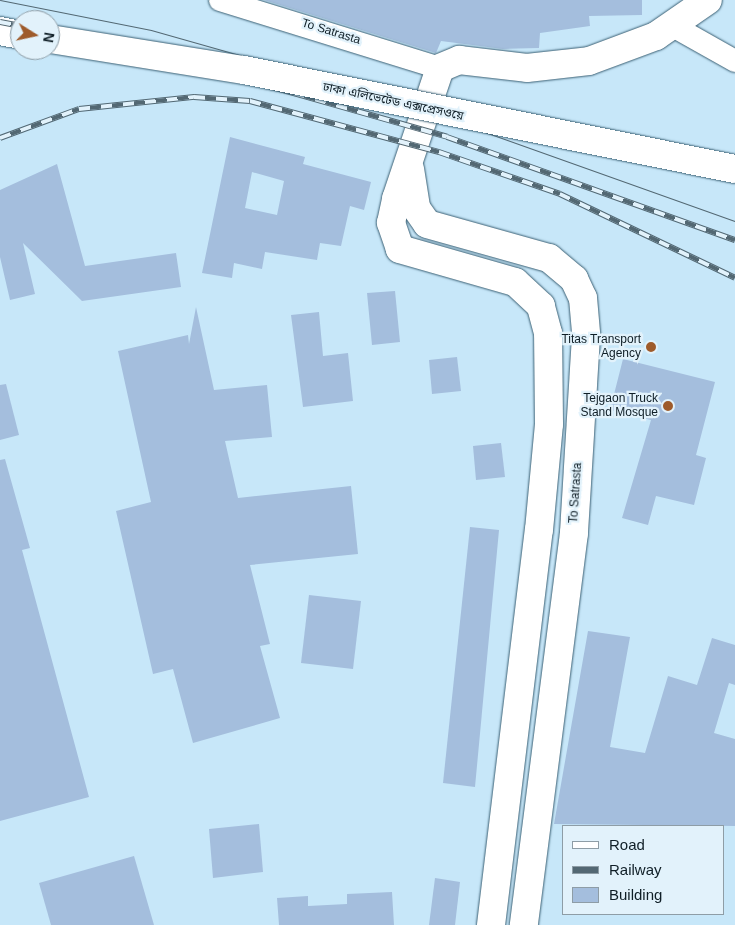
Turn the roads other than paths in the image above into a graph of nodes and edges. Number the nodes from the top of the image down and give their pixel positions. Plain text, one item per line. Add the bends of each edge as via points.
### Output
1 (220, 0) edge
2 (708, 0) edge
3 (673, 26) junction
4 (60, 41) edge
5 (735, 61) edge
6 (440, 68) junction
7 (410, 169) junction
8 (735, 169) edge
9 (585, 315) junction
10 (546, 318) junction
11 (539, 530) junction
12 (574, 533) junction
13 (491, 925) edge
14 (524, 925) edge

1 - 6 street, To Satrasta
2 - 3 main road
3 - 5 street
3 - 6 main road via 589,61 527,68 459,60
4 - 8 main road, ঢাকা এলিভেটেড এক্সপ্রেসওয়ে, bridge via 244,70
6 - 7 main road
7 - 9 main road, To Satrasta via 416,208 427,224 549,258 574,279
7 - 10 main road via 391,223 400,250 515,282 534,295
9 - 10 main road
9 - 12 main road, To Satrasta
10 - 11 main road via 551,381
11 - 12 main road
11 - 13 main road
12 - 14 main road, To Satrasta

